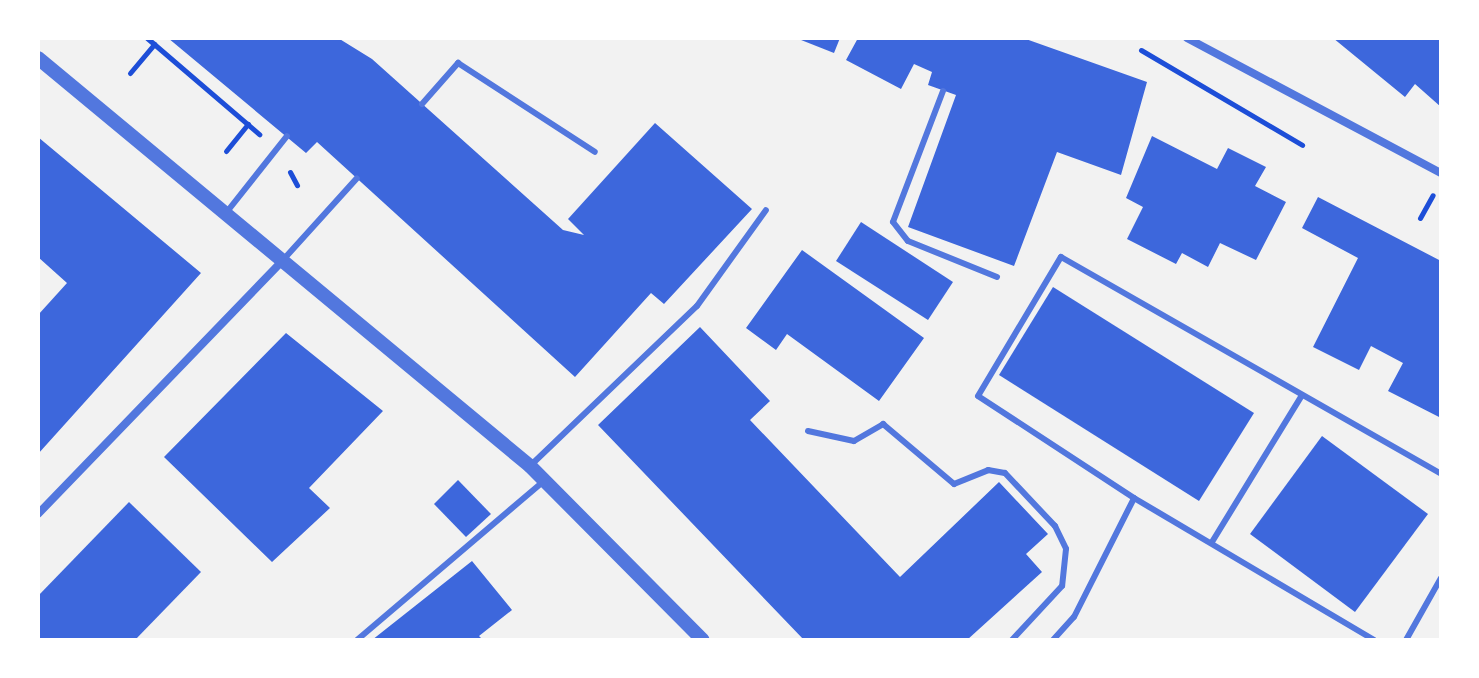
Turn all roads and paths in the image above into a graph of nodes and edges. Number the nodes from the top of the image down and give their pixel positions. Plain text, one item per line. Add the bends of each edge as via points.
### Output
1 (147, 38) edge
2 (1187, 38) edge
3 (154, 44) junction
4 (1141, 50) dead end
5 (38, 58) edge
6 (130, 73) dead end
7 (943, 91) dead end
8 (422, 104) dead end
9 (248, 124) junction
10 (287, 136) dead end
11 (1302, 145) dead end
12 (279, 150) junction
13 (226, 151) dead end
14 (595, 152) dead end
15 (1441, 173) edge
16 (357, 178) dead end
17 (297, 185) dead end
18 (766, 210) dead end
19 (226, 213) junction
20 (283, 260) junction
21 (997, 277) dead end
22 (1302, 395) junction
23 (808, 431) dead end
24 (530, 466) junction
25 (1441, 474) edge
26 (545, 480) junction
27 (1134, 498) junction
28 (38, 514) edge
29 (1212, 542) junction
30 (1441, 578) edge
31 (357, 640) edge
32 (703, 640) edge
33 (1012, 640) edge
34 (1053, 640) edge
35 (1374, 640) edge
36 (1406, 640) edge

1 - 3 path
2 - 15 street
3 - 6 path
3 - 9 path
4 - 11 path
5 - 19 street
7 - 21 lane via 893,222 908,241
8 - 14 lane via 458,63
9 - 12 path
9 - 13 path
10 - 12 lane
12 - 17 path
12 - 19 lane
16 - 20 lane
18 - 24 lane via 697,306
19 - 20 street
20 - 24 street
20 - 28 street
22 - 25 lane
22 - 27 lane via 1061,257 978,396
22 - 29 lane
23 - 33 lane via 854,441 883,424 954,484 988,470 1005,473 1055,526 1066,549 1062,586
24 - 26 street
26 - 31 lane
26 - 32 street
27 - 29 lane
27 - 34 lane via 1074,617
29 - 35 lane
30 - 36 lane

